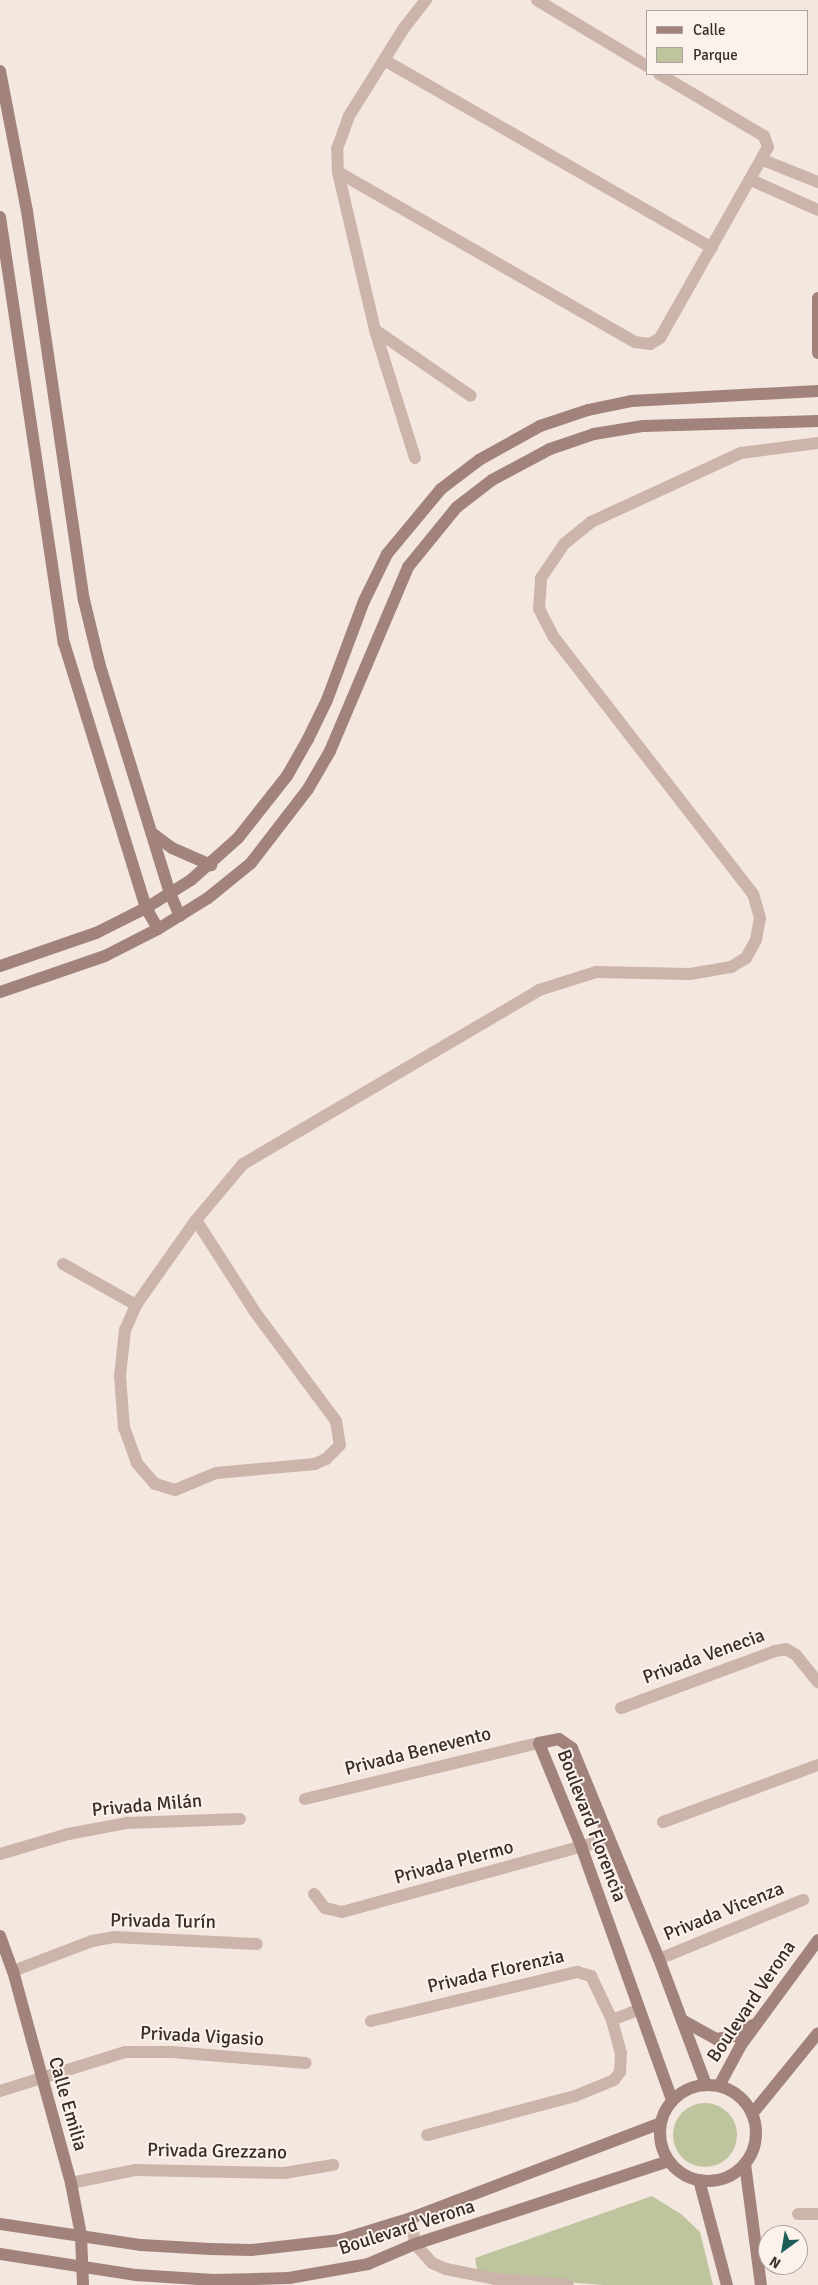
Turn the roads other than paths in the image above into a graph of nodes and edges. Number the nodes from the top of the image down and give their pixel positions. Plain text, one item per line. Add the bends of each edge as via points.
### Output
1 (426, 0) edge
2 (536, 0) edge
3 (384, 60) junction
4 (646, 65) edge
5 (0, 71) edge
6 (662, 75) edge
7 (763, 160) junction
8 (338, 172) junction
9 (751, 180) junction
10 (818, 182) edge
11 (818, 210) edge
12 (0, 217) edge
13 (712, 248) junction
14 (818, 298) edge
15 (375, 330) junction
16 (818, 353) edge
17 (818, 391) edge
18 (471, 396) dead end
19 (818, 421) edge
20 (818, 443) edge
21 (414, 458) dead end
22 (152, 833) junction
23 (211, 865) junction
24 (170, 893) junction
25 (146, 908) junction
26 (180, 916) junction
27 (158, 929) junction
28 (0, 966) edge
29 (0, 992) edge
30 (196, 1220) junction
31 (63, 1264) dead end
32 (136, 1305) junction
33 (818, 1682) edge
34 (621, 1708) dead end
35 (539, 1743) junction
36 (818, 1765) edge
37 (305, 1799) dead end
38 (240, 1819) dead end
39 (663, 1822) dead end
40 (609, 1839) junction
41 (582, 1848) junction
42 (0, 1854) edge
43 (314, 1894) dead end
44 (803, 1900) dead end
45 (0, 1936) edge
46 (818, 1940) edge
47 (257, 1944) dead end
48 (659, 1959) junction
49 (13, 1971) junction
50 (638, 2010) junction
51 (612, 2020) junction
52 (682, 2020) junction
53 (372, 2021) dead end
54 (757, 2023) junction
55 (818, 2033) edge
56 (306, 2063) dead end
57 (40, 2078) junction
58 (706, 2085) junction
59 (719, 2086) junction
60 (0, 2091) edge
61 (672, 2100) junction
62 (752, 2114) junction
63 (660, 2122) junction
64 (427, 2136) dead end
65 (669, 2161) junction
66 (745, 2164) junction
67 (333, 2166) dead end
68 (699, 2180) junction
69 (71, 2183) junction
70 (798, 2214) dead end
71 (818, 2214) edge
72 (411, 2218) junction
73 (0, 2224) edge
74 (81, 2235) junction
75 (416, 2244) junction
76 (0, 2254) edge
77 (84, 2268) junction
78 (83, 2285) edge
79 (568, 2285) edge
80 (727, 2285) edge
81 (761, 2285) edge

1 - 3 street
2 - 4 street
3 - 8 street via 349,116 337,149
3 - 13 street
5 - 22 street via 27,211 84,600 100,666
6 - 7 street via 764,136 768,148
7 - 9 street
7 - 10 street
8 - 13 street via 635,342 650,344 660,338
8 - 15 street
9 - 11 street
9 - 13 street
12 - 25 street via 64,643
14 - 16 street
15 - 18 street
15 - 21 street
17 - 23 street via 631,401 588,410 540,426 479,460 441,489 387,554 364,600 327,700 287,776 261,812
19 - 26 street via 643,426 594,434 550,449 492,480 458,507 408,567 387,610 350,710 308,789 251,863
20 - 30 street via 741,453 591,522 564,544 541,578 539,609 553,636 753,894 760,918 756,940 746,958 731,967 690,974 596,972 539,990 243,1164
22 - 23 street via 172,848
22 - 24 street
23 - 24 street
24 - 25 street
24 - 26 street
25 - 27 street
25 - 28 street via 96,933
26 - 27 street
27 - 29 street via 106,956
30 - 32 street
30 - 32 street via 260,1320 336,1421 340,1446 334,1454 314,1464 216,1473 175,1490 165,1490 156,1484 138,1462 124,1428 120,1376 125,1330
31 - 32 street
33 - 34 street, Privada Venecia via 796,1655 786,1650 774,1651
35 - 37 street, Privada Benevento
35 - 40 street, Boulevard Florencia via 559,1739 572,1748
35 - 41 street, Boulevard Florencia
36 - 39 street
38 - 42 street, Privada Milán via 126,1823 68,1834
40 - 41 street, Privada Plermo
40 - 48 street, Boulevard Florencia
41 - 43 street, Privada Plermo via 342,1912 325,1908
41 - 50 street, Boulevard Florencia
44 - 48 street, Privada Vicenza
45 - 49 street, Calle Emilia
46 - 54 street, Boulevard Verona
47 - 49 street, Privada Turín via 114,1937 92,1941
48 - 52 street, Boulevard Florencia
49 - 57 street, Calle Emilia
50 - 51 street
50 - 61 street, Boulevard Florencia
51 - 53 street, Privada Florenzia via 591,1976 577,1972
51 - 64 street, Privada Florenzia via 622,2062 614,2080 575,2096
52 - 54 street via 716,2039 736,2036
52 - 58 street, Boulevard Florencia
54 - 59 street, Boulevard Verona via 731,2060
55 - 62 street
56 - 57 street, Privada Vigasio via 172,2052 125,2052
57 - 60 street, Privada Vigasio
57 - 69 street, Calle Emilia
58 - 59 street
58 - 61 street via 687,2090
59 - 62 street via 733,2092
61 - 63 street
62 - 66 street via 756,2131 754,2148
63 - 65 street via 662,2149
63 - 72 street, Boulevard Verona
65 - 68 street via 682,2174
65 - 75 street, Boulevard Verona
66 - 68 street via 732,2175 716,2181
66 - 81 street
67 - 69 street, Privada Grezzano via 284,2173 135,2170
68 - 80 street
69 - 74 street, Calle Emilia
70 - 71 street
72 - 74 street, Boulevard Verona via 340,2240 251,2250 141,2245
72 - 75 street
73 - 74 street, Boulevard Verona
74 - 77 street, Calle Emilia
75 - 77 street, Boulevard Verona via 368,2264 289,2278 214,2280
75 - 79 street via 432,2262 446,2269
76 - 77 street, Boulevard Verona
77 - 78 street, Calle Emilia

